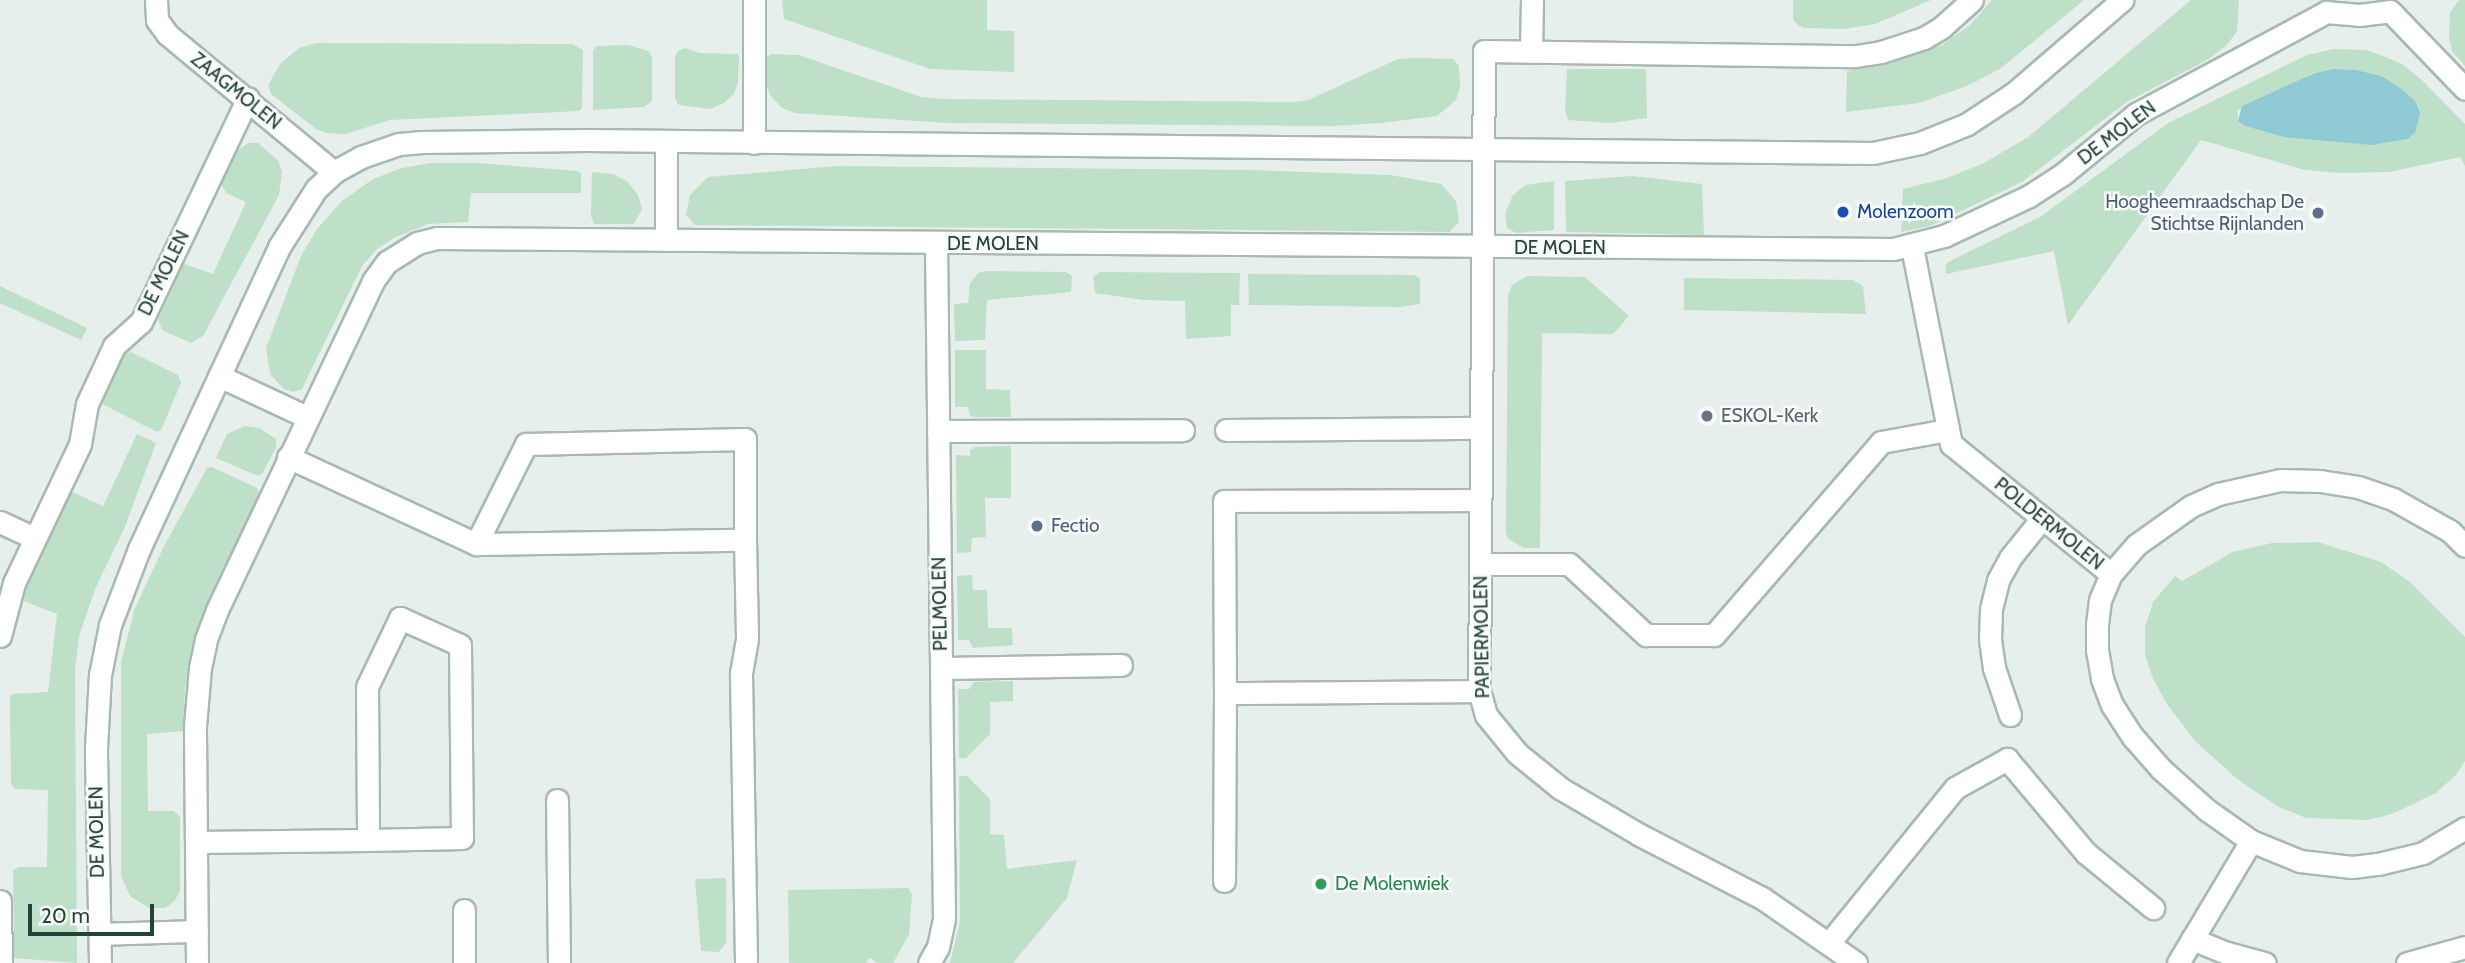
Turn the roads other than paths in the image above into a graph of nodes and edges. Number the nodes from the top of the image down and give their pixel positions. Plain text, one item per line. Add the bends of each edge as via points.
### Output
1 (156, 0) edge
2 (754, 0) edge
3 (1532, 0) edge
4 (1972, 0) edge
5 (2122, 0) edge
6 (1531, 52) junction
7 (2465, 89) edge
8 (248, 98) junction
9 (666, 141) junction
10 (754, 143) junction
11 (1483, 150) junction
12 (334, 172) junction
13 (666, 240) junction
14 (936, 243) junction
15 (1482, 247) junction
16 (1912, 247) junction
17 (219, 376) junction
18 (307, 417) junction
19 (1480, 428) junction
20 (1948, 429) junction
21 (1183, 430) dead end
22 (1226, 430) dead end
23 (938, 431) junction
24 (288, 457) junction
25 (1480, 500) junction
26 (2042, 518) junction
27 (0, 522) edge
28 (35, 538) junction
29 (745, 540) junction
30 (476, 544) junction
31 (2465, 546) edge
32 (1480, 565) junction
33 (2111, 574) junction
34 (0, 636) edge
35 (1122, 664) dead end
36 (941, 668) junction
37 (1479, 691) junction
38 (1225, 693) junction
39 (2010, 715) dead end
40 (557, 800) dead end
41 (2465, 828) edge
42 (368, 840) junction
43 (2251, 841) junction
44 (196, 842) junction
45 (1224, 881) dead end
46 (0, 901) edge
47 (2152, 908) dead end
48 (464, 910) dead end
49 (197, 931) junction
50 (100, 934) junction
51 (2192, 939) junction
52 (1829, 943) junction
53 (2465, 947) edge
54 (1, 963) edge
55 (100, 963) edge
56 (197, 963) edge
57 (464, 963) edge
58 (559, 963) edge
59 (746, 963) edge
60 (929, 963) edge
61 (1856, 963) edge
62 (2178, 963) edge
63 (2265, 963) edge
64 (2407, 963) edge

1 - 8 street, ZAAGMOLEN via 158,20 167,34
2 - 10 street
3 - 6 street
4 - 6 street via 1924,38 1856,56
5 - 11 street, DE MOLEN via 1994,107 1967,124 1900,148 1847,153
6 - 11 street via 1484,51
7 - 16 street, DE MOLEN via 2390,11 2359,15 2326,12 2136,114 2029,196
8 - 12 street, ZAAGMOLEN
8 - 28 street, DE MOLEN via 141,322 114,346 87,404 80,444
9 - 10 street, DE MOLEN
9 - 12 street, DE MOLEN via 422,142 379,149
9 - 13 street
10 - 11 street, DE MOLEN
11 - 15 street, PAPIERMOLEN
12 - 17 street, DE MOLEN via 296,218
13 - 14 street, DE MOLEN
13 - 18 street, DE MOLEN via 438,238 416,243 387,262 373,281
14 - 15 street, DE MOLEN
14 - 23 street, PELMOLEN
15 - 16 street, DE MOLEN via 1869,251
15 - 19 street, PAPIERMOLEN
16 - 20 street, POLDERMOLEN
17 - 18 street
17 - 50 street, DE MOLEN via 129,573 103,650 96,748
18 - 24 street, DE MOLEN
19 - 22 street
19 - 25 street, PAPIERMOLEN
20 - 26 street, POLDERMOLEN via 1951,444
20 - 32 street via 1881,442 1714,635 1646,635 1569,564
21 - 23 street
23 - 36 street, PELMOLEN
24 - 30 street
24 - 44 street, DE MOLEN via 206,639 197,697
25 - 32 street, PAPIERMOLEN
25 - 38 street via 1224,501
26 - 33 street, POLDERMOLEN
26 - 39 street via 2010,558 1991,608 1994,668
27 - 28 street
28 - 34 street, DE MOLEN via 14,583
29 - 30 street
29 - 30 street via 745,439 526,444
29 - 59 street via 747,639 741,674
31 - 33 street via 2450,531 2393,499 2358,487 2280,480 2218,494 2191,506 2136,545
32 - 37 street, PAPIERMOLEN
33 - 43 street, POLDERMOLEN via 2101,600 2097,650 2112,705 2161,769
35 - 36 street
36 - 60 street, PELMOLEN via 944,918
37 - 38 street
37 - 52 street, PAPIERMOLEN via 1486,715 1502,738 1560,788 1762,898
38 - 45 street
40 - 58 street
41 - 43 street, POLDERMOLEN via 2423,853 2352,867 2300,861
42 - 42 street via 462,838 460,645 400,618 367,687
42 - 44 street
43 - 51 street
44 - 49 street, DE MOLEN
46 - 54 street
47 - 52 street via 2085,853 2007,759 1955,788
48 - 57 street
49 - 50 street
49 - 56 street, DE MOLEN
50 - 55 street, DE MOLEN
51 - 62 street
51 - 63 street
52 - 61 street, PAPIERMOLEN
53 - 64 street

